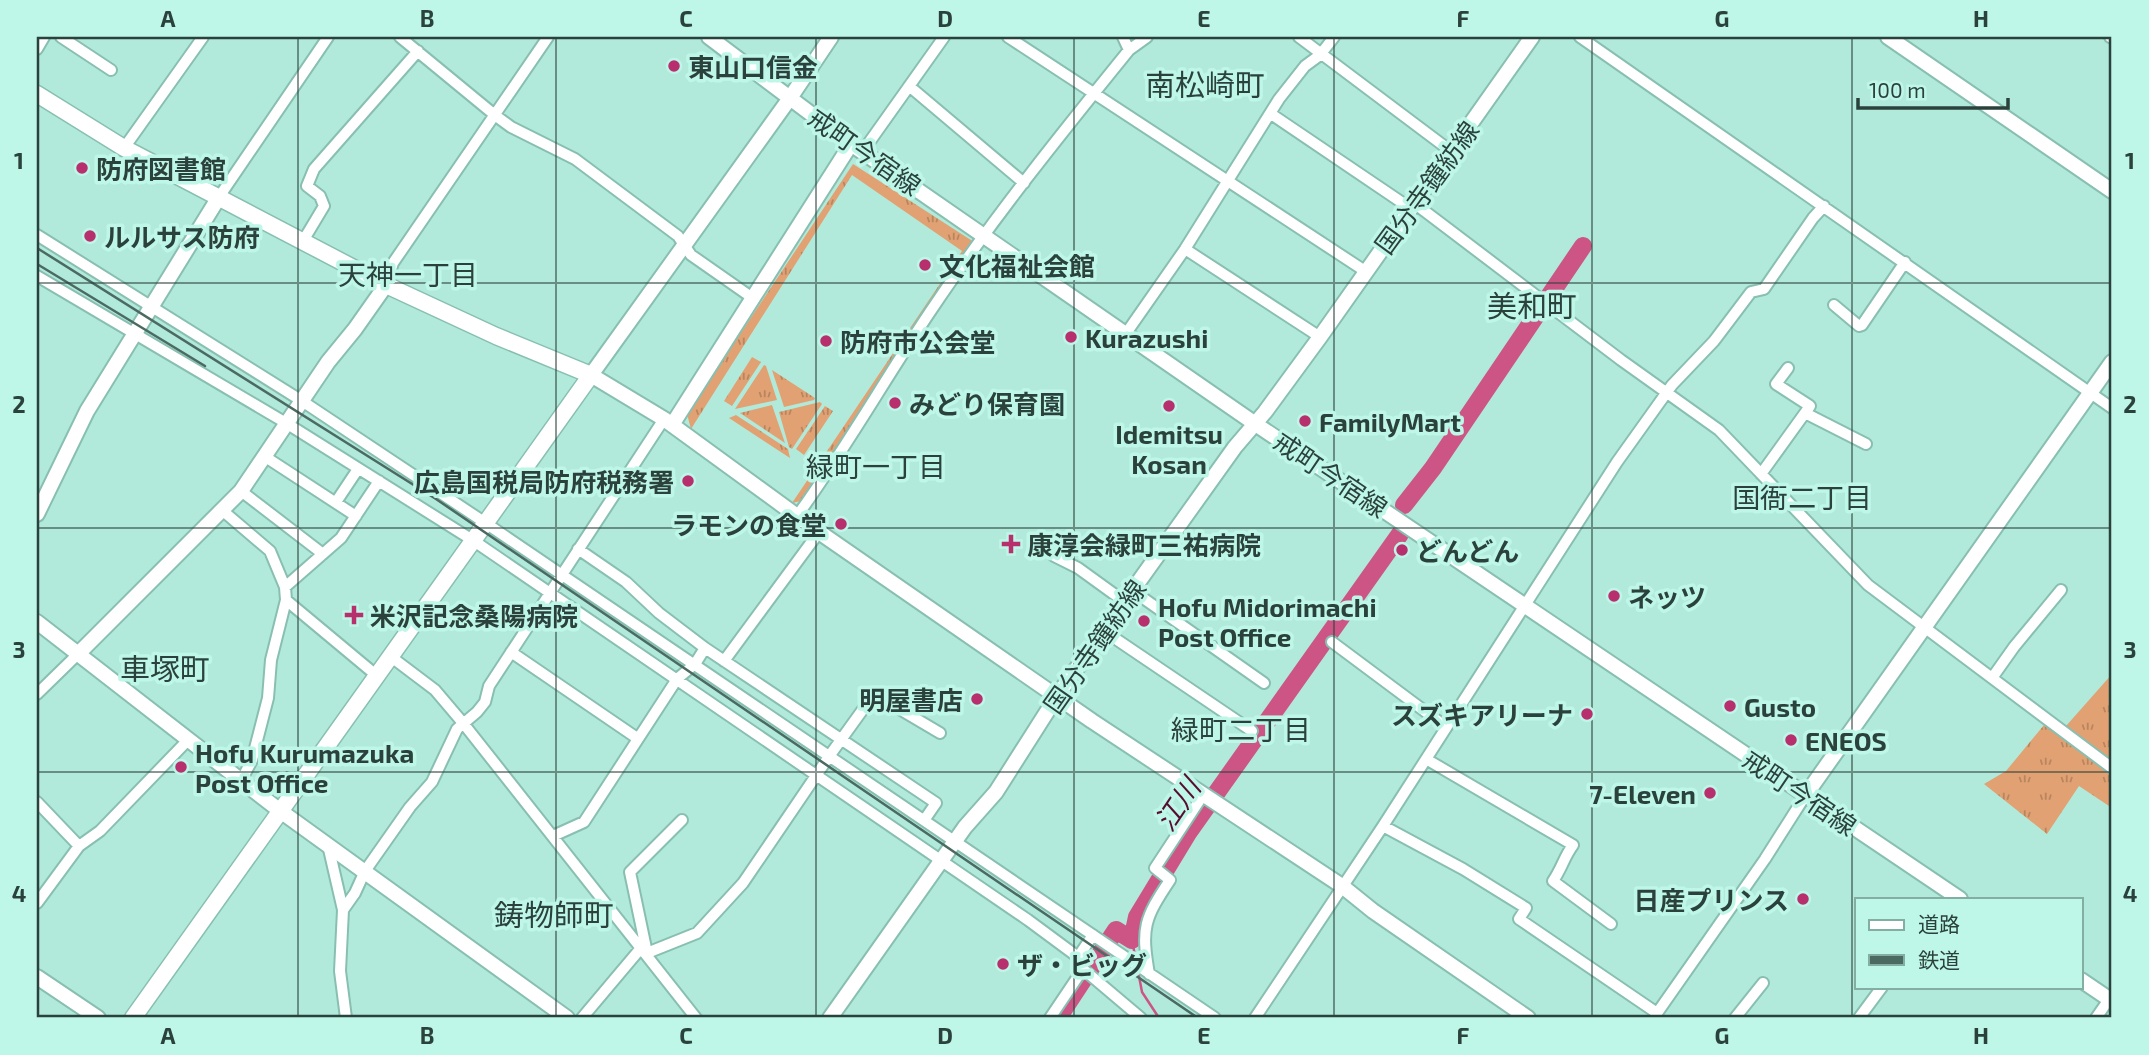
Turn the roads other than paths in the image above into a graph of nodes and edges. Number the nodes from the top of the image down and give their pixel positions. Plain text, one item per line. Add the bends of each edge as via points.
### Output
1 (44, 37) edge
2 (61, 37) edge
3 (203, 37) edge
4 (328, 37) edge
5 (400, 37) edge
6 (548, 37) edge
7 (831, 37) edge
8 (944, 37) edge
9 (1008, 37) edge
10 (1123, 37) edge
11 (1147, 37) edge
12 (1299, 37) edge
13 (1334, 37) edge
14 (1532, 37) edge
15 (1580, 37) edge
16 (1888, 37) edge
17 (717, 39) edge
18 (37, 49) edge
19 (1129, 50) junction
20 (418, 51) junction
21 (1320, 55) junction
22 (111, 70) dead end
23 (909, 86) junction
24 (37, 94) edge
25 (1094, 94) junction
26 (790, 98) junction
27 (1271, 114) junction
28 (496, 116) junction
29 (857, 147) junction
30 (124, 148) junction
31 (1452, 152) junction
32 (1229, 182) junction
33 (1024, 183) junction
34 (2112, 191) edge
35 (219, 197) junction
36 (1412, 206) junction
37 (1825, 206) junction
38 (984, 234) junction
39 (37, 236) edge
40 (303, 242) junction
41 (685, 246) junction
42 (1185, 249) junction
43 (1905, 262) junction
44 (1365, 271) junction
45 (37, 276) edge
46 (386, 285) junction
47 (754, 299) junction
48 (1834, 304) dead end
49 (152, 308) junction
50 (1127, 332) junction
51 (134, 334) junction
52 (1320, 337) junction
53 (2112, 362) edge
54 (1788, 368) dead end
55 (591, 375) junction
56 (1667, 392) junction
57 (2090, 393) junction
58 (302, 401) junction
59 (2112, 408) edge
60 (1805, 413) junction
61 (668, 422) junction
62 (286, 423) junction
63 (1254, 423) junction
64 (1866, 444) dead end
65 (264, 456) junction
66 (358, 468) junction
67 (1762, 474) junction
68 (379, 481) junction
69 (241, 491) junction
70 (336, 502) junction
71 (38, 508) edge
72 (223, 511) junction
73 (356, 516) junction
74 (797, 516) junction
75 (487, 524) junction
76 (819, 532) junction
77 (474, 541) junction
78 (578, 549) junction
79 (323, 554) junction
80 (1054, 556) dead end
81 (563, 575) junction
82 (285, 587) junction
83 (2061, 590) dead end
84 (549, 593) junction
85 (1129, 596) junction
86 (286, 600) junction
87 (1525, 605) junction
88 (37, 622) edge
89 (1924, 628) junction
90 (1104, 631) junction
91 (1332, 642) dead end
92 (705, 648) junction
93 (511, 652) junction
94 (78, 654) junction
95 (390, 656) junction
96 (724, 661) junction
97 (695, 664) junction
98 (376, 675) junction
99 (1992, 678) junction
100 (677, 679) junction
101 (1264, 683) dead end
102 (37, 694) edge
103 (1058, 696) junction
104 (463, 723) junction
105 (1446, 727) junction
106 (1252, 731) dead end
107 (940, 733) dead end
108 (637, 738) junction
109 (842, 739) junction
110 (188, 740) junction
111 (830, 754) junction
112 (1426, 759) junction
113 (2112, 768) edge
114 (816, 775) junction
115 (242, 780) junction
116 (1203, 795) junction
117 (1805, 796) junction
118 (37, 802) edge
119 (279, 810) junction
120 (682, 820) dead end
121 (925, 820) junction
122 (1383, 826) junction
123 (553, 836) junction
124 (956, 841) junction
125 (328, 844) junction
126 (79, 846) junction
127 (942, 859) junction
128 (365, 871) junction
129 (1342, 886) junction
130 (1951, 897) edge
131 (37, 903) edge
132 (343, 910) junction
133 (1611, 924) dead end
134 (1093, 935) junction
135 (644, 951) junction
136 (1077, 957) junction
137 (1083, 969) junction
138 (1149, 974) junction
139 (37, 977) edge
140 (2082, 981) edge
141 (1763, 983) dead end
142 (1881, 988) edge
143 (2111, 998) edge
144 (1656, 1016) edge
145 (99, 1018) edge
146 (132, 1018) edge
147 (345, 1018) edge
148 (567, 1018) edge
149 (582, 1018) edge
150 (696, 1018) edge
151 (830, 1018) edge
152 (1050, 1018) edge
153 (1141, 1018) edge
154 (1215, 1018) edge
155 (1255, 1018) edge
156 (1528, 1018) edge
157 (1735, 1018) edge
158 (1859, 1018) edge
159 (2095, 1018) edge

1 - 18 street
2 - 22 street
3 - 30 street
4 - 35 street
5 - 20 street
6 - 28 street
7 - 26 street
8 - 23 street
9 - 25 street
10 - 19 street
11 - 19 street
12 - 21 street
13 - 21 street
14 - 31 street, 国分寺鐘紡線
15 - 37 street
16 - 34 street
17 - 26 street, 戒町今宿線
19 - 25 street
20 - 28 street
20 - 40 street via 314,169 307,186 324,206
21 - 27 street via 1306,66
21 - 31 street
23 - 29 street
23 - 33 street
24 - 30 main road
25 - 32 street
25 - 33 street
26 - 29 street, 戒町今宿線
26 - 41 street
27 - 32 street
27 - 36 street
28 - 41 street via 575,159 678,236
28 - 46 street via 393,262
29 - 38 street, 戒町今宿線
29 - 47 street
30 - 35 main road
31 - 36 street, 国分寺鐘紡線
32 - 42 street
32 - 44 street
33 - 38 street
35 - 40 main road
35 - 49 street
36 - 44 street, 国分寺鐘紡線
36 - 56 street
37 - 43 street
37 - 56 street via 1764,289 1751,292
38 - 50 street, 戒町今宿線
38 - 74 street
39 - 49 street
40 - 46 main road
41 - 47 street
41 - 55 street
42 - 50 street
42 - 52 street
43 - 48 street via 1859,326
43 - 57 street
44 - 52 street, 国分寺鐘紡線
45 - 51 street
46 - 55 main road
46 - 58 street
47 - 61 street
49 - 51 street
49 - 58 street
50 - 63 street, 戒町今宿線
51 - 62 street
51 - 71 street via 87,411
52 - 63 street, 国分寺鐘紡線
53 - 57 street
54 - 60 street via 1776,384 1810,406
55 - 61 street
55 - 75 main road
56 - 67 street via 1719,430
56 - 87 street
57 - 59 street
57 - 89 street
58 - 62 street
58 - 75 street
60 - 64 street
60 - 67 street
61 - 74 street
61 - 78 street
62 - 65 street
62 - 66 street
63 - 85 street, 国分寺鐘紡線
63 - 87 street, 戒町今宿線
65 - 69 street
65 - 70 street
66 - 68 street
66 - 70 street
67 - 89 street via 1868,585
68 - 73 street
68 - 77 street
69 - 72 street
69 - 79 street
70 - 73 street
72 - 82 street via 270,551
72 - 94 street
73 - 79 street
74 - 76 street
75 - 77 main road
75 - 81 street
76 - 96 street
76 - 103 street
77 - 84 street
77 - 95 main road
78 - 81 street
78 - 92 street
79 - 82 street
80 - 85 street
81 - 84 street
81 - 97 street
82 - 86 street
83 - 99 street
84 - 93 street
84 - 100 street
85 - 90 street, 国分寺鐘紡線
85 - 101 street
86 - 98 street
86 - 115 street via 271,660 268,698
87 - 105 street
87 - 117 street, 戒町今宿線
88 - 94 street
89 - 99 street
89 - 117 street
90 - 103 street, 国分寺鐘紡線
90 - 106 street
91 - 105 street
92 - 96 street
92 - 97 street
93 - 104 street via 489,686 485,702
93 - 108 street
94 - 102 street
94 - 110 street
95 - 98 main road
95 - 104 street via 435,690
96 - 109 street
97 - 100 street
97 - 111 street
98 - 119 main road
99 - 113 street
100 - 108 street
100 - 114 street
103 - 116 street
103 - 124 street, 国分寺鐘紡線 via 996,792
104 - 123 street
104 - 128 street via 432,782
105 - 112 street
107 - 109 street via 874,694
108 - 123 street via 584,822
109 - 111 street
109 - 121 street via 936,803
110 - 115 street
110 - 126 street via 100,831
111 - 114 street
111 - 121 street
112 - 122 street
112 - 133 street via 1573,845 1553,881
114 - 127 street
114 - 135 street via 743,883 697,933
115 - 119 street
116 - 129 street
116 - 138 street via 1155,868 1170,880 1145,926
117 - 130 street, 戒町今宿線
117 - 144 street
118 - 126 street
119 - 125 street
119 - 146 main road
120 - 135 street via 630,872
121 - 124 street
122 - 129 street
122 - 144 street via 1526,908 1519,919
123 - 135 street
124 - 127 street, 国分寺鐘紡線
124 - 134 street
125 - 128 street
125 - 132 street
126 - 131 street
127 - 136 street
127 - 151 street, 国分寺鐘紡線
128 - 132 street
128 - 148 street
129 - 155 street
129 - 156 street
132 - 147 street via 340,971
134 - 136 street
134 - 138 street
135 - 149 street
135 - 150 street
136 - 137 street
137 - 152 street
137 - 153 street
138 - 154 street
139 - 145 street
140 - 143 street
141 - 157 street
142 - 158 street
143 - 159 street

